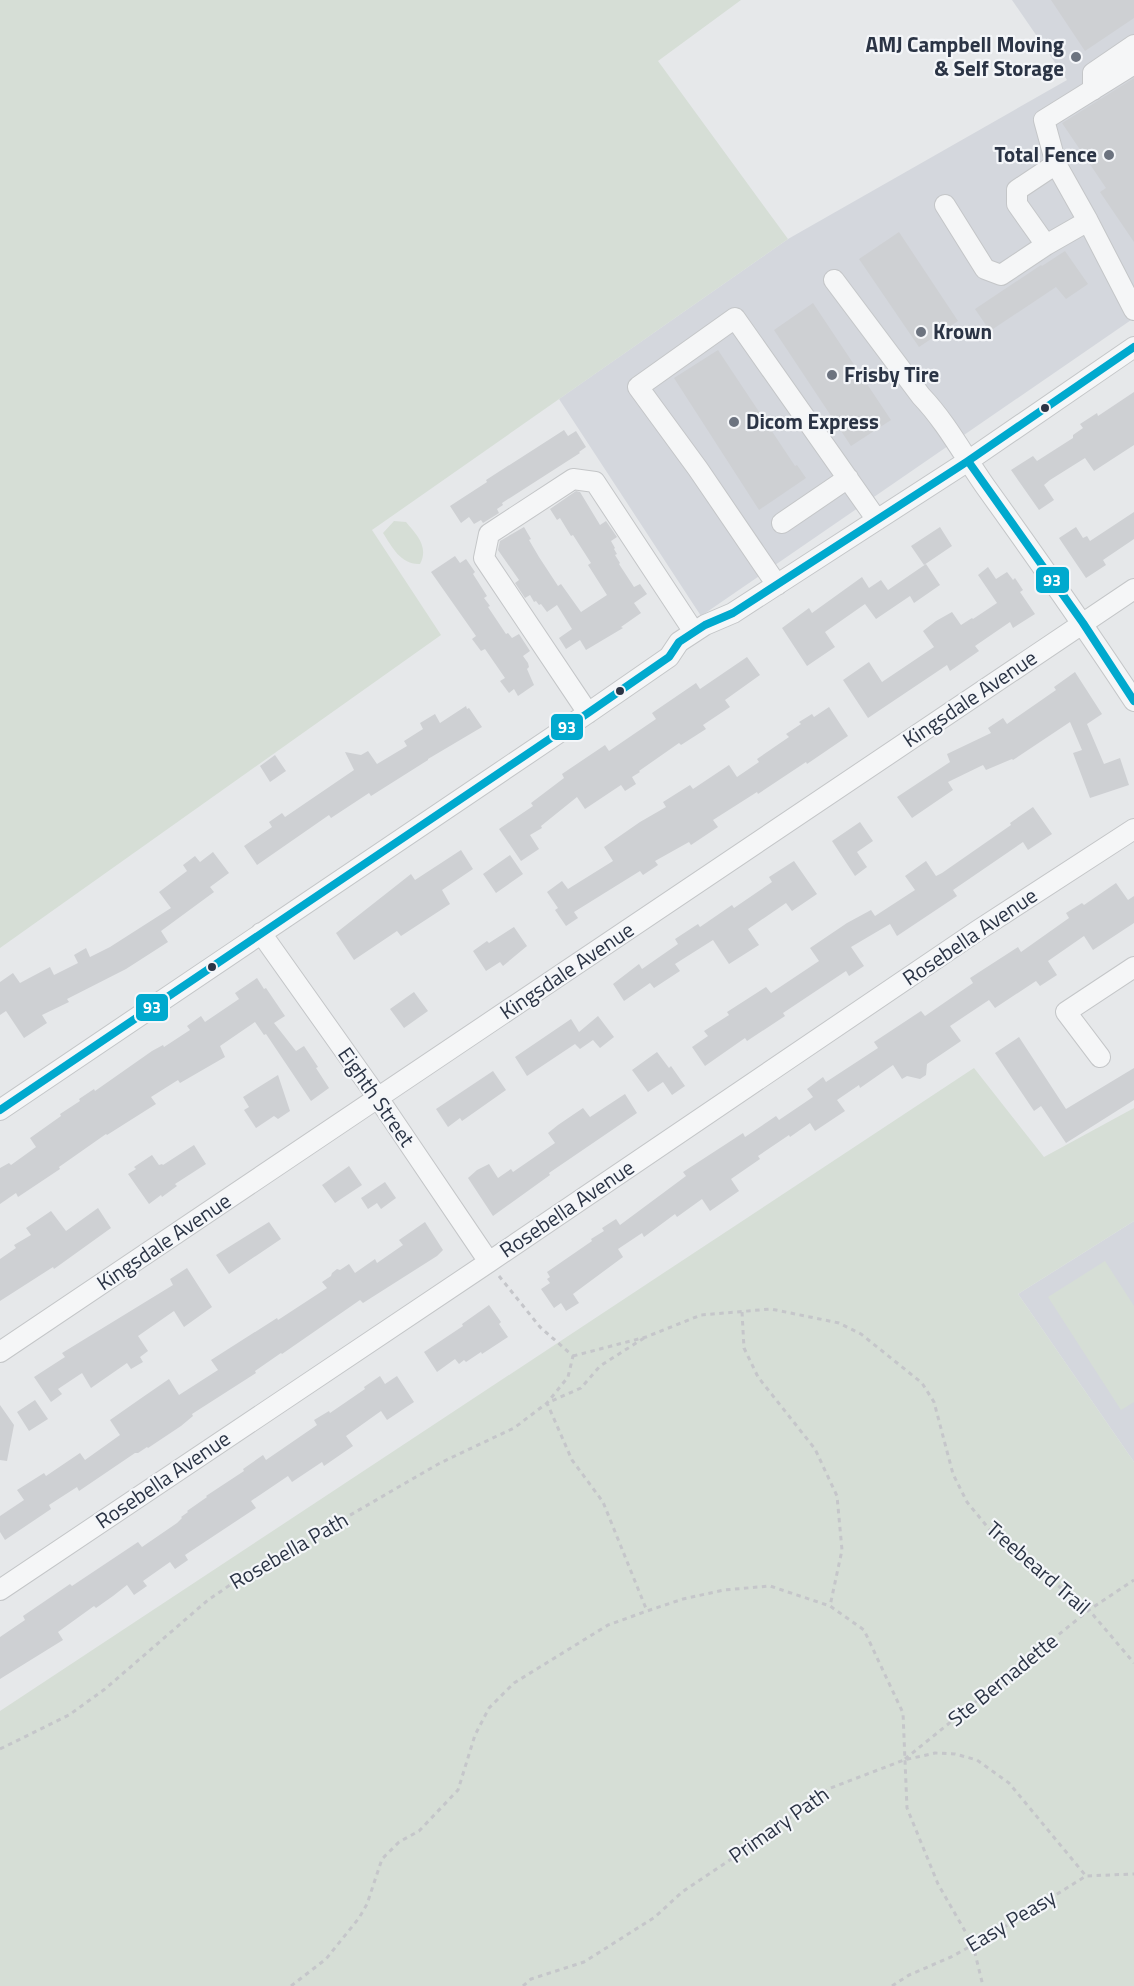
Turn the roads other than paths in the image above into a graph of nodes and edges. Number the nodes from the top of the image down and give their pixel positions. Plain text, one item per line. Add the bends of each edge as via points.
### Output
1 (1134, 45) edge
2 (1134, 64) edge
3 (1093, 90) junction
4 (1056, 164) junction
5 (945, 205) dead end
6 (1088, 221) junction
7 (1046, 245) junction
8 (834, 280) dead end
9 (1134, 309) edge
10 (1134, 346) edge
11 (968, 461) junction
12 (848, 478) junction
13 (877, 520) junction
14 (782, 523) dead end
15 (777, 585) junction
16 (1134, 589) edge
17 (733, 613) junction
18 (1083, 623) junction
19 (694, 632) junction
20 (669, 657) junction
21 (1134, 701) edge
22 (588, 713) junction
23 (1134, 829) edge
24 (261, 933) junction
25 (1134, 967) edge
26 (1100, 1057) dead end
27 (378, 1098) junction
28 (0, 1110) edge
29 (489, 1262) junction
30 (0, 1352) edge
31 (0, 1590) edge

1 - 3 street via 1093,73
2 - 3 street
3 - 4 street via 1044,120
4 - 6 street
4 - 7 street via 1017,190 1017,204
5 - 7 street via 985,269 1001,275
6 - 7 street
6 - 9 street
8 - 11 street via 936,411
10 - 11 street
11 - 13 street
11 - 18 street
12 - 13 street
12 - 14 street
12 - 15 street via 735,318 638,387
13 - 15 street
15 - 17 street
16 - 18 street, Kingsdale Avenue
17 - 19 street
17 - 20 street via 713,635 687,652
18 - 21 street
18 - 27 street, Kingsdale Avenue
19 - 20 street via 679,642
19 - 22 street via 595,482 573,479 489,534 484,558
20 - 22 street
22 - 24 street
23 - 29 street, Rosebella Avenue
24 - 27 street, Eighth Street
24 - 28 street
25 - 26 street via 1066,1012
27 - 29 street, Eighth Street
27 - 30 street, Kingsdale Avenue
29 - 31 street, Rosebella Avenue

